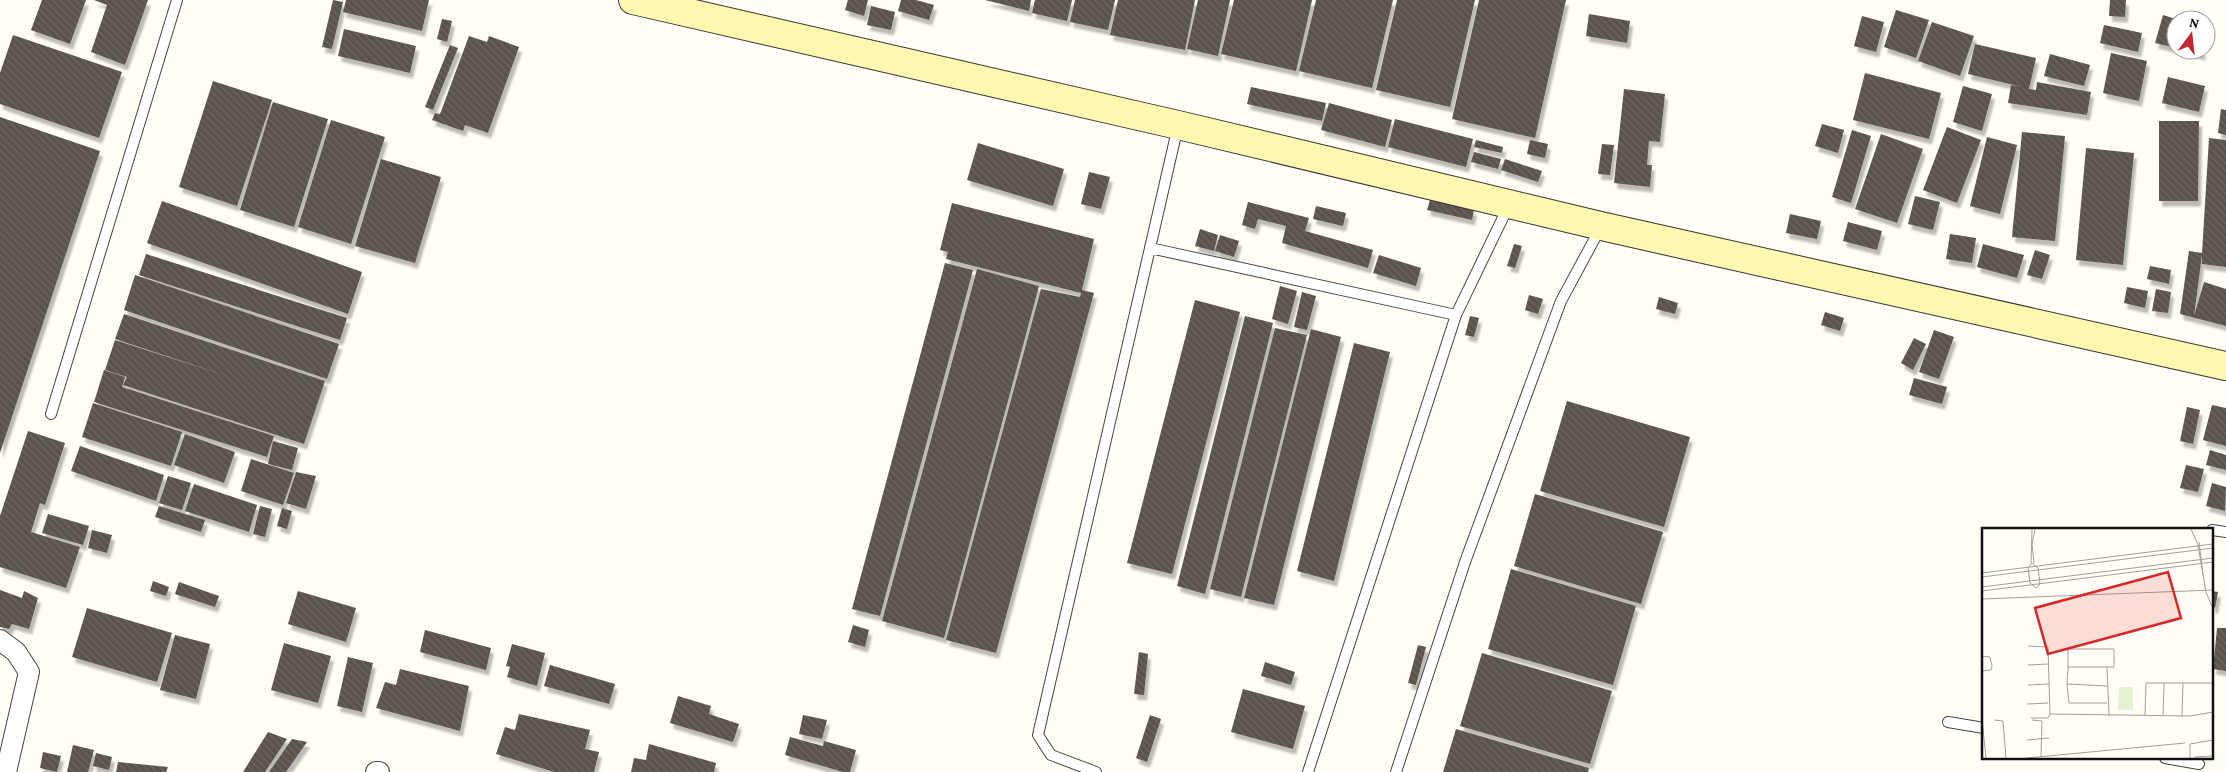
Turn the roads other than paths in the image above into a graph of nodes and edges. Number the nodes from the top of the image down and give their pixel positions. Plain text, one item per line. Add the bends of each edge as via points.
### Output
1 (177, 0) edge
2 (633, 0) edge
3 (702, 0) edge
4 (1178, 125) junction
5 (1510, 204) junction
6 (1601, 226) junction
7 (1150, 248) junction
8 (1456, 315) junction
9 (2226, 352) edge
10 (2226, 366) edge
11 (51, 414) dead end
12 (0, 640) edge
13 (1948, 722) dead end
14 (1982, 728) edge
15 (2175, 760) edge
16 (2200, 765) edge
17 (6, 772) edge
18 (1096, 772) edge
19 (1308, 772) edge
20 (1396, 772) edge

1 - 11 lane
2 - 4 main road
3 - 9 main road via 1607,213
4 - 5 main road
4 - 7 lane
5 - 6 main road
5 - 8 lane
6 - 10 main road
6 - 20 lane via 1561,301 1465,562
7 - 8 lane
7 - 18 lane via 1038,735 1051,755
8 - 19 lane
12 - 17 street via 16,652 29,672
13 - 14 lane
15 - 16 lane

